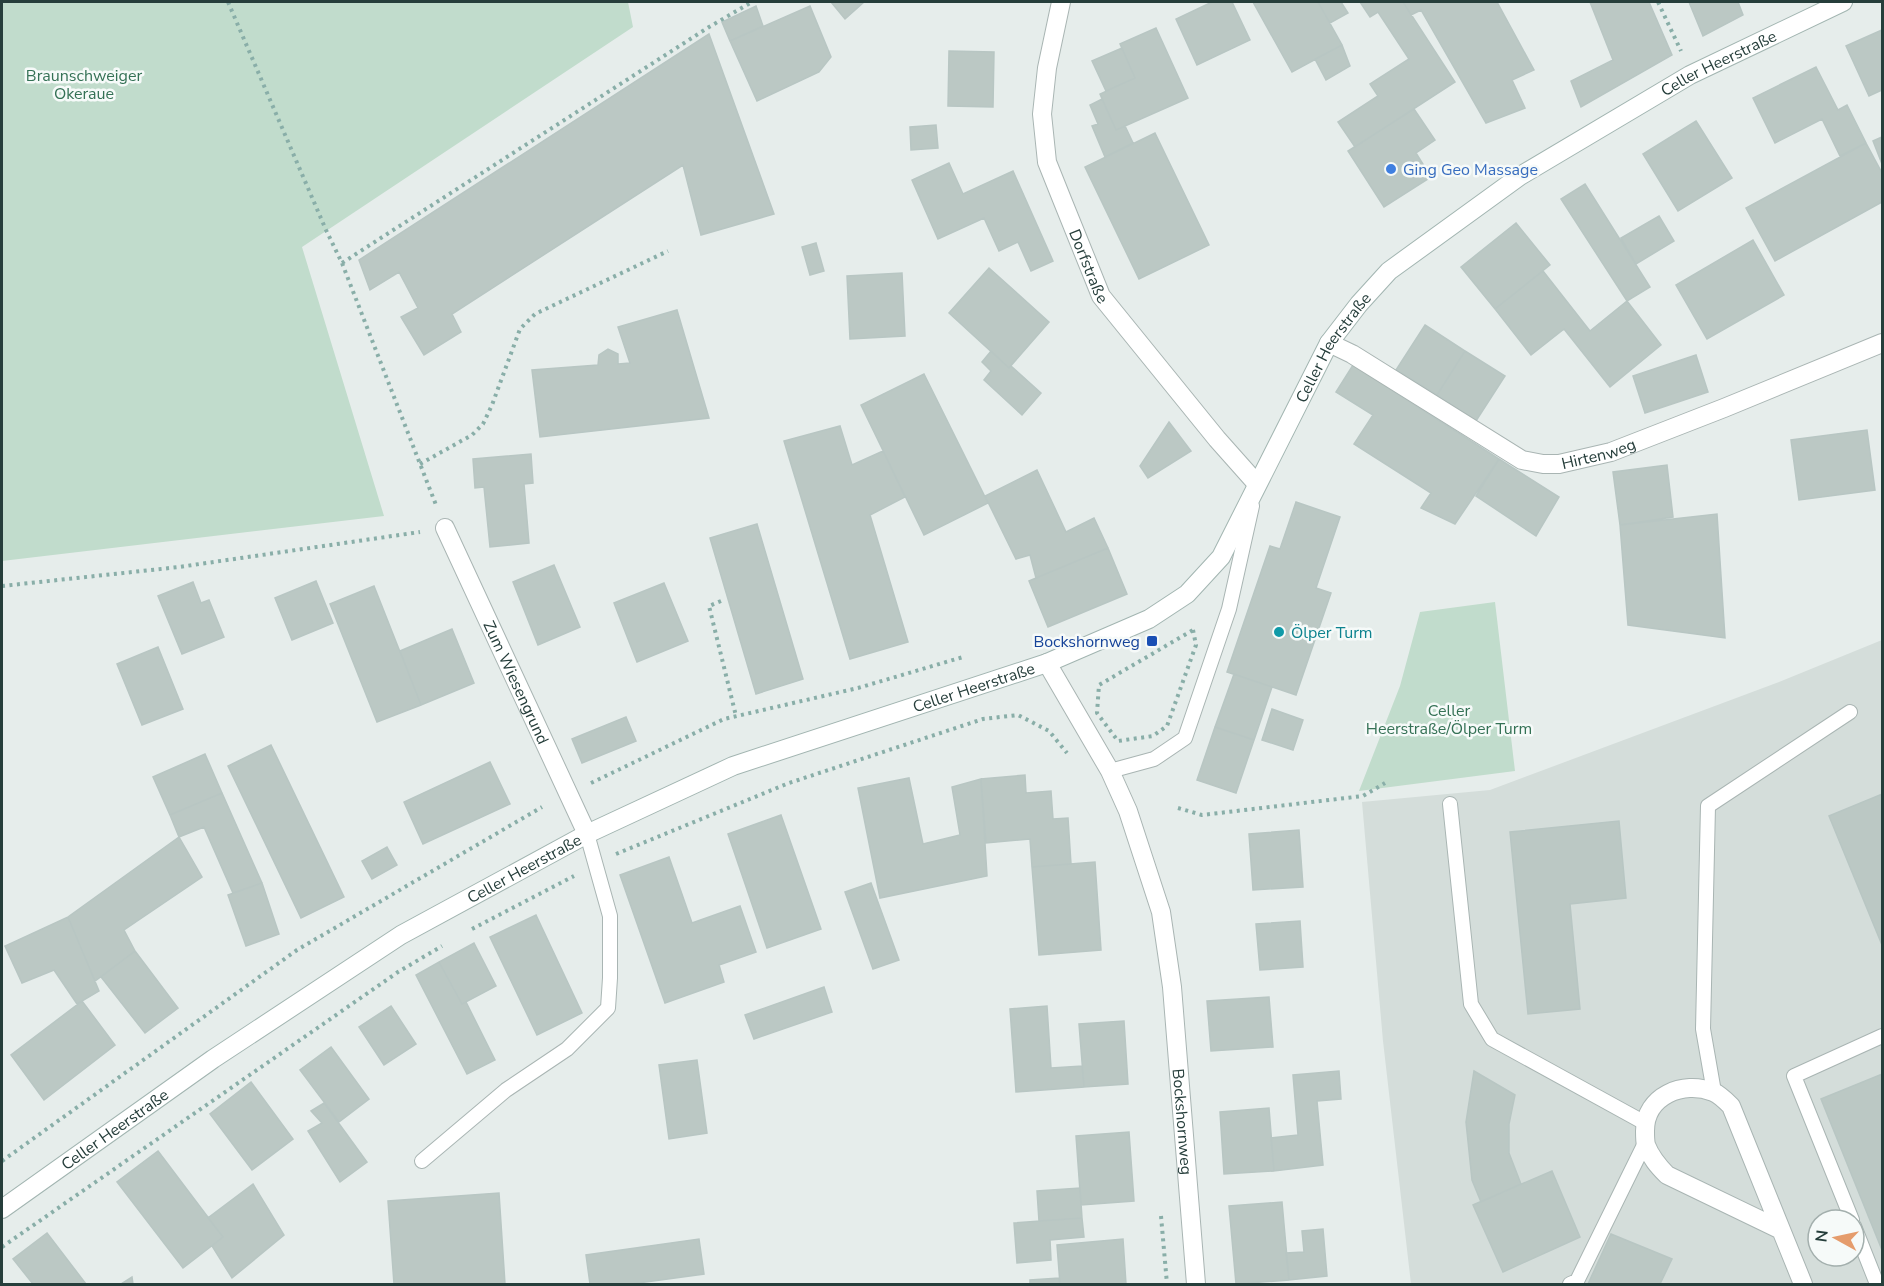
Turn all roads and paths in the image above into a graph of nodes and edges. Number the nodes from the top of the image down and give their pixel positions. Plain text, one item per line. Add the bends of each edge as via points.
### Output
1 (228, 2) edge
2 (752, 2) edge
3 (1061, 2) edge
4 (1658, 2) edge
5 (1843, 2) edge
6 (1681, 52) dead end
7 (668, 250) dead end
8 (342, 263) junction
9 (1329, 343) junction
10 (1882, 344) edge
11 (420, 464) junction
12 (1257, 484) junction
13 (445, 528) junction
14 (2, 586) edge
15 (721, 601) dead end
16 (1193, 630) joint
17 (963, 657) dead end
18 (1047, 663) junction
19 (1850, 712) dead end
20 (736, 716) junction
21 (1072, 759) dead end
22 (1110, 771) junction
23 (591, 783) dead end
24 (1385, 783) dead end
25 (1450, 804) dead end
26 (542, 807) dead end
27 (1178, 808) dead end
28 (587, 834) junction
29 (596, 865) junction
30 (469, 931) dead end
31 (448, 942) dead end
32 (1882, 1036) edge
33 (1714, 1092) junction
34 (1645, 1123) junction
35 (1645, 1143) junction
36 (2, 1161) edge
37 (422, 1161) dead end
38 (1847, 1208) edge
39 (2, 1209) edge
40 (1161, 1210) dead end
41 (1781, 1230) junction
42 (2, 1247) edge
43 (1866, 1256) edge
44 (1167, 1284) edge
45 (1196, 1284) edge
46 (1570, 1284) edge
47 (1803, 1284) edge
48 (1877, 1284) edge

1 - 8 path
2 - 8 path
3 - 12 street, Dorfstraße via 1042,114 1047,162 1101,296
4 - 6 path
5 - 9 street, Celler Heerstraße via 1690,75 1520,176 1389,271
7 - 11 path via 535,314 520,330 483,424 472,435
8 - 11 path
9 - 10 street, Hirtenweg via 1522,460 1543,464 1611,452
9 - 12 street, Celler Heerstraße
11 - 13 path
12 - 18 street, Celler Heerstraße via 1221,557 1187,594 1149,619
12 - 22 lane via 1229,609 1185,738 1154,759
13 - 14 path via 179,567
13 - 28 street, Zum Wiesengrund
15 - 20 path via 709,606
16 - 16 path via 1100,685 1097,712 1118,741 1153,736 1167,726 1196,645
17 - 20 path via 858,688
18 - 22 street, Bockshornweg
18 - 28 street, Celler Heerstraße via 733,766
19 - 33 lane via 1708,806 1703,1029
20 - 23 path
21 - 29 path via 1049,731 1018,715 983,719 789,783
22 - 45 street, Bockshornweg via 1128,811 1161,912 1172,987
24 - 27 path via 1363,796 1202,815
25 - 34 lane via 1471,1004 1492,1039
26 - 36 path via 297,950
28 - 29 lane
28 - 39 street, Celler Heerstraße via 401,935 213,1059
29 - 30 path
29 - 37 lane via 610,916 608,1008 567,1049 506,1090
31 - 42 path via 398,972
32 - 38 lane via 1794,1076
33 - 34 street via 1693,1088 1674,1091 1654,1103
33 - 41 street via 1731,1106
34 - 35 street
35 - 41 street via 1654,1162 1667,1175
35 - 46 lane via 1577,1281
40 - 44 path
41 - 47 street
43 - 48 lane

